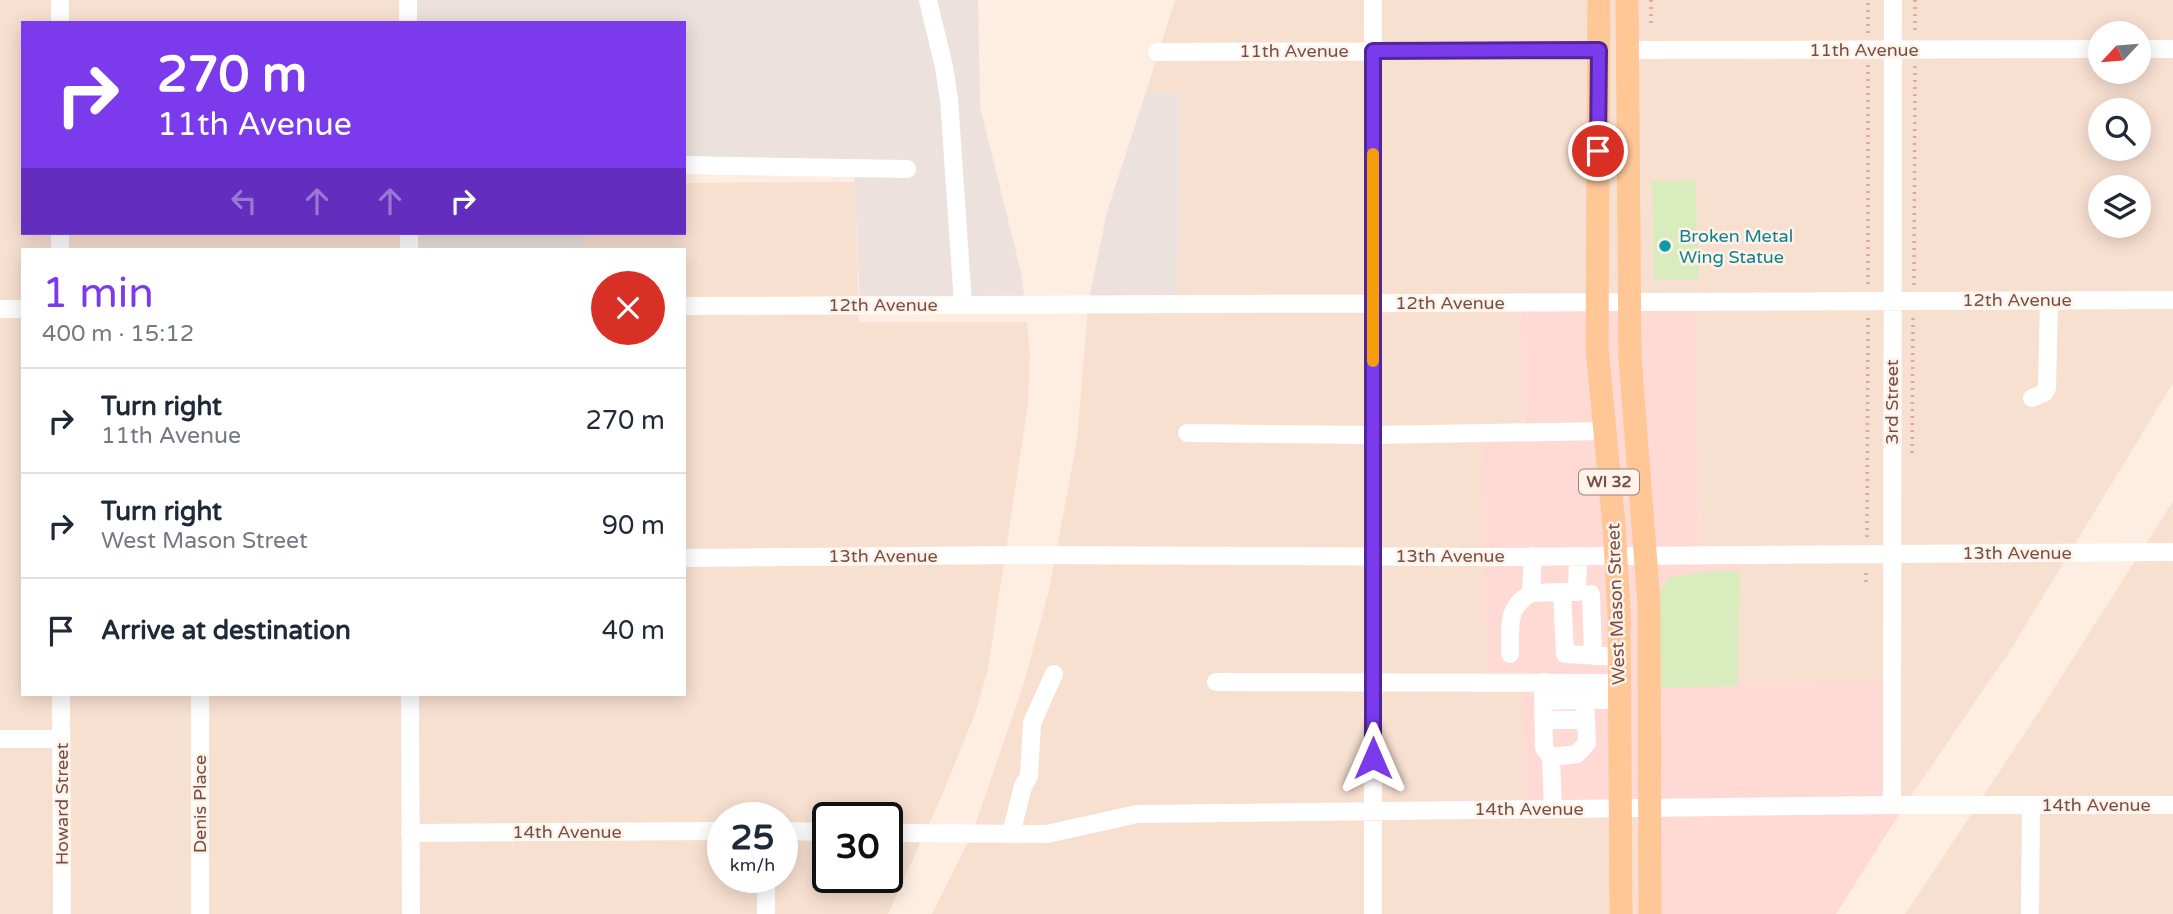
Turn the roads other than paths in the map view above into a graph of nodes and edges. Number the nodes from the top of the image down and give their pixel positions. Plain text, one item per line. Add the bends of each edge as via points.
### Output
1 (60, 0) edge
2 (408, 0) edge
3 (928, 0) edge
4 (1373, 0) edge
5 (1599, 0) edge
6 (1627, 0) edge
7 (1893, 0) edge
8 (60, 21) edge
9 (408, 21) edge
10 (2088, 49) edge
11 (2151, 49) edge
12 (2173, 49) edge
13 (1599, 50) junction
14 (1627, 50) junction
15 (1893, 50) junction
16 (1373, 51) junction
17 (1157, 52) dead end
18 (686, 165) edge
19 (907, 169) dead end
20 (2049, 300) junction
21 (2173, 300) edge
22 (1892, 301) junction
23 (1373, 303) junction
24 (1597, 303) junction
25 (1631, 303) junction
26 (963, 304) junction
27 (686, 306) edge
28 (0, 309) edge
29 (21, 309) edge
30 (2032, 398) dead end
31 (1604, 431) junction
32 (1187, 433) dead end
33 (1373, 435) junction
34 (2173, 552) edge
35 (1892, 553) junction
36 (1616, 555) junction
37 (1645, 555) junction
38 (1373, 556) junction
39 (1533, 556) junction
40 (1578, 556) junction
41 (686, 558) edge
42 (1531, 593) junction
43 (1577, 593) junction
44 (1619, 598) junction
45 (1510, 654) dead end
46 (1592, 656) junction
47 (1621, 657) junction
48 (1054, 674) dead end
49 (1373, 681) junction
50 (1216, 682) dead end
51 (1543, 682) junction
52 (1585, 691) junction
53 (1620, 691) junction
54 (61, 696) edge
55 (200, 696) edge
56 (410, 696) edge
57 (1543, 701) junction
58 (1544, 720) junction
59 (1585, 720) junction
60 (0, 739) edge
61 (61, 739) junction
62 (1551, 757) junction
63 (1892, 805) junction
64 (2031, 805) junction
65 (2173, 805) edge
66 (1622, 808) junction
67 (1649, 808) junction
68 (1553, 809) junction
69 (1373, 810) junction
70 (707, 831) edge
71 (410, 833) junction
72 (903, 833) edge
73 (1011, 834) junction
74 (766, 893) edge
75 (62, 914) edge
76 (200, 914) edge
77 (411, 914) edge
78 (766, 914) edge
79 (1373, 914) edge
80 (1621, 914) edge
81 (1650, 914) edge
82 (2030, 914) edge

1 - 8 street
2 - 9 street
3 - 26 street via 948,99
4 - 16 street
5 - 13 main road, West Mason Street / WI 32
6 - 14 main road, West Mason Street / WI 32
7 - 15 street, 3rd Street
10 - 15 street, 11th Avenue
11 - 12 street
13 - 16 street, 11th Avenue
13 - 24 main road, West Mason Street / WI 32
14 - 15 street, 11th Avenue
14 - 25 main road, West Mason Street / WI 32
15 - 22 street, 3rd Street
16 - 17 street, 11th Avenue
16 - 23 street
18 - 19 street
20 - 21 street, 12th Avenue
20 - 22 street, 12th Avenue
20 - 30 street via 2047,388
22 - 25 street, 12th Avenue
22 - 35 street, 3rd Street
23 - 24 street, 12th Avenue
23 - 26 street, 12th Avenue
23 - 33 street
24 - 25 street, 12th Avenue
24 - 31 main road, West Mason Street / WI 32
25 - 37 main road, West Mason Street / WI 32 via 1630,358
26 - 27 street, 12th Avenue
28 - 29 street
31 - 33 street
31 - 36 main road, West Mason Street / WI 32
32 - 33 street
33 - 38 street
34 - 35 street, 13th Avenue
35 - 37 street, 13th Avenue
35 - 63 street, 3rd Street
36 - 37 street, 13th Avenue
36 - 40 street, 13th Avenue
36 - 44 main road, West Mason Street / WI 32
37 - 67 main road, West Mason Street / WI 32
38 - 39 street, 13th Avenue
38 - 41 street, 13th Avenue
38 - 49 street
39 - 40 street, 13th Avenue
39 - 42 street
40 - 43 street
42 - 43 street
42 - 45 street via 1511,610
43 - 44 street
43 - 46 street
43 - 46 street via 1565,654
44 - 47 main road, West Mason Street / WI 32
46 - 47 street
47 - 53 main road, West Mason Street / WI 32
48 - 73 street via 1032,723 1029,776
49 - 50 street
49 - 51 street
49 - 69 street
51 - 52 street
51 - 57 street
52 - 53 street
52 - 57 street
52 - 59 street
53 - 66 main road, West Mason Street / WI 32
54 - 61 street, Howard Street
55 - 76 street, Denis Place
56 - 71 street
57 - 58 street
58 - 59 street
58 - 62 street via 1544,748
59 - 62 street via 1587,743 1577,754
60 - 61 street
61 - 75 street, Howard Street
62 - 68 street
63 - 64 street, 14th Avenue
63 - 67 street, 14th Avenue
64 - 65 street, 14th Avenue
64 - 82 street
66 - 67 street, 14th Avenue
66 - 68 street, 14th Avenue
66 - 80 main road, West Mason Street / WI 32
67 - 81 main road, West Mason Street / WI 32
68 - 69 street, 14th Avenue
69 - 73 street, 14th Avenue via 1137,814 1047,834
69 - 79 street
70 - 71 street, 14th Avenue
71 - 77 street
72 - 73 street, 14th Avenue
74 - 78 street

